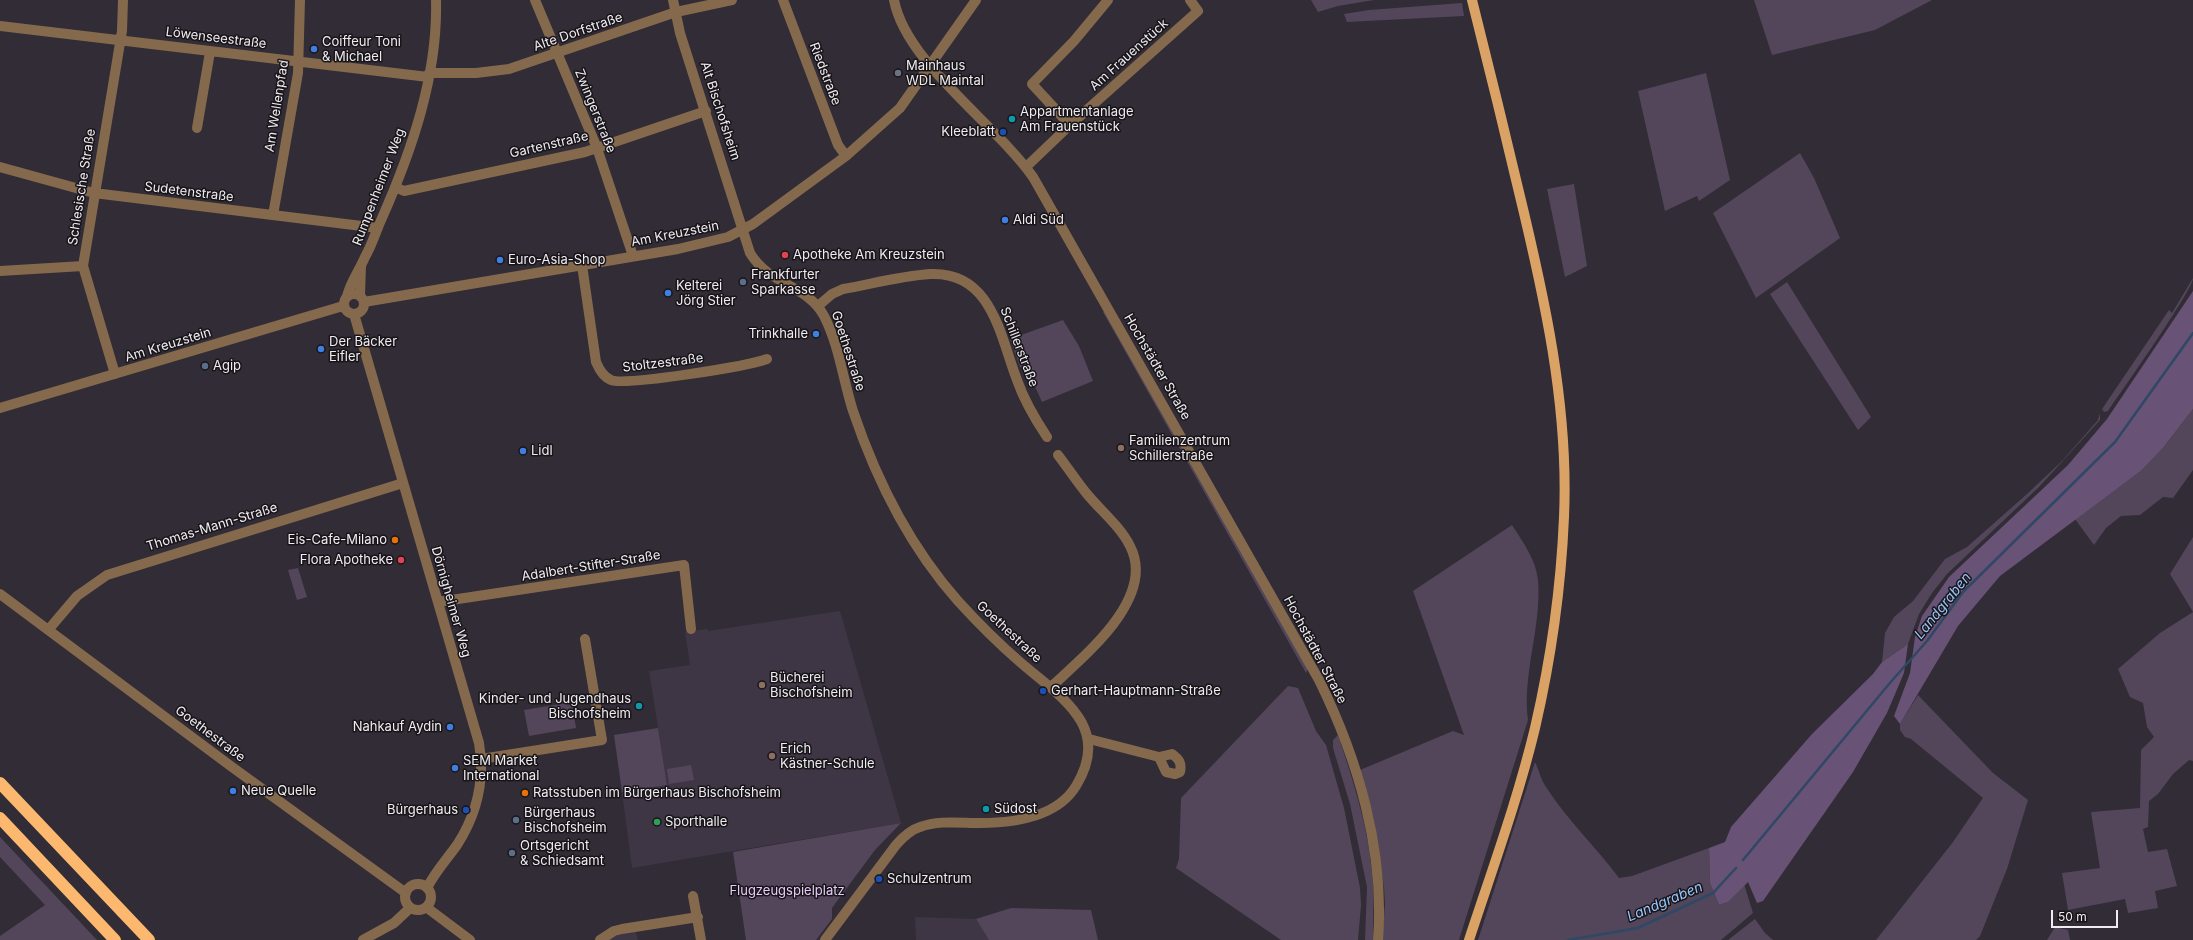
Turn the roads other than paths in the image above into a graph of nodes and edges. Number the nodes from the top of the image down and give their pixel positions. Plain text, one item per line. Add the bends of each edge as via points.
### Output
1 (123, 0) edge
2 (300, 0) edge
3 (436, 0) edge
4 (535, 0) edge
5 (673, 0) edge
6 (732, 0) edge
7 (783, 0) edge
8 (894, 0) edge
9 (976, 0) edge
10 (1108, 0) edge
11 (1190, 0) edge
12 (1472, 0) edge
13 (676, 12) junction
14 (0, 26) edge
15 (119, 40) junction
16 (210, 52) junction
17 (558, 53) junction
18 (298, 61) junction
19 (930, 65) junction
20 (429, 75) junction
21 (706, 111) junction
22 (1070, 125) junction
23 (197, 128) dead end
24 (597, 148) junction
25 (846, 156) junction
26 (0, 167) edge
27 (1026, 167) junction
28 (395, 187) junction
29 (94, 193) junction
30 (273, 215) junction
31 (378, 228) junction
32 (742, 230) junction
33 (634, 256) junction
34 (362, 264) junction
35 (582, 265) junction
36 (83, 266) junction
37 (0, 271) edge
38 (347, 296) junction
39 (362, 299) junction
40 (344, 306) junction
41 (818, 306) junction
42 (354, 314) junction
43 (767, 359) dead end
44 (115, 374) junction
45 (0, 408) edge
46 (1047, 437) dead end
47 (1058, 455) dead end
48 (403, 483) junction
49 (0, 594) edge
50 (438, 602) junction
51 (49, 629) junction
52 (691, 629) dead end
53 (585, 639) dead end
54 (1051, 687) junction
55 (1088, 739) junction
56 (1159, 757) dead end
57 (481, 759) junction
58 (0, 783) edge
59 (0, 818) edge
60 (427, 888) junction
61 (406, 893) junction
62 (693, 896) dead end
63 (426, 907) junction
64 (410, 908) junction
65 (698, 917) junction
66 (115, 940) edge
67 (149, 940) edge
68 (363, 940) edge
69 (470, 940) edge
70 (600, 940) edge
71 (701, 940) edge
72 (825, 940) edge
73 (1378, 940) edge
74 (1469, 940) edge

1 - 15 street, Schlesische Straße via 122,31
2 - 18 street, Am Wellenpfad
3 - 20 street, Rumpenheimer Weg via 436,23
4 - 17 street, Zwingerstraße
5 - 13 street, Alt Bischofsheim
6 - 13 street, Alte Dorfstraße
7 - 25 street, Riedstraße via 838,145
8 - 19 street, Hochstädter Straße via 897,16 905,32
9 - 19 street, Am Kreuzstein
10 - 22 street via 1074,41 1032,84
11 - 22 street, Am Frauenstück via 1198,11
12 - 74 main road via 1534,251 1548,320 1561,417 1564,515 1557,607 1534,730
13 - 17 street, Alte Dorfstraße
13 - 21 street, Alt Bischofsheim via 680,33
14 - 15 street, Löwenseestraße
15 - 16 street, Löwenseestraße
15 - 29 street, Schlesische Straße
16 - 18 street, Löwenseestraße
16 - 23 street
17 - 20 street, Alte Dorfstraße via 501,71
17 - 24 street, Zwingerstraße
18 - 20 street, Löwenseestraße
18 - 30 street, Am Wellenpfad
19 - 25 street, Am Kreuzstein via 900,108
19 - 27 street, Hochstädter Straße
20 - 28 street, Rumpenheimer Weg via 409,150
21 - 24 street, Gartenstraße
21 - 32 street, Alt Bischofsheim
22 - 27 street, Am Frauenstück
24 - 28 street, Gartenstraße via 404,191
24 - 33 street, Zwingerstraße
25 - 32 street, Am Kreuzstein
26 - 29 street, Sudetenstraße
27 - 73 street, Hochstädter Straße via 1290,627 1328,699 1356,773 1370,829 1380,893
28 - 31 street, Rumpenheimer Weg
29 - 30 street, Sudetenstraße
29 - 36 street, Schlesische Straße
30 - 31 street, Sudetenstraße
31 - 34 street, Rumpenheimer Weg
32 - 33 street, Am Kreuzstein via 708,242
32 - 41 street, Goethestraße via 750,254 760,267
33 - 35 street, Am Kreuzstein
34 - 38 street, Rumpenheimer Weg
34 - 39 street, Rumpenheimer Weg
35 - 39 street, Am Kreuzstein
35 - 43 street, Stoltzestraße via 596,362 602,373 611,380 630,382
36 - 37 street
36 - 44 street, Schlesische Straße
38 - 39 street via 354,294
38 - 40 street via 343,301
39 - 42 street via 361,312
40 - 42 street via 347,312
40 - 44 street, Am Kreuzstein
41 - 46 street, Schillerstraße via 835,292 843,289 917,276 940,275 963,281 980,293 992,309 1018,382
41 - 54 street, Goethestraße via 826,319 868,453 910,536 947,589 965,609 1007,650
42 - 48 street, Dörnigheimer Weg via 355,325
44 - 45 street, Am Kreuzstein
47 - 54 street via 1086,493 1125,538 1132,551 1135,566 1130,594 1116,619 1097,643
48 - 50 street, Dörnigheimer Weg
48 - 51 street, Thomas-Mann-Straße via 107,575 77,596
49 - 51 street, Goethestraße
50 - 52 street, Adalbert-Stifter-Straße via 684,566
50 - 57 street, Dörnigheimer Weg
51 - 61 street, Goethestraße via 232,767
53 - 57 street via 602,740
54 - 55 street, Goethestraße via 1079,716
55 - 56 street
55 - 72 street, Goethestraße via 1086,764 1076,787 1048,810 1020,819 998,822 930,824 909,832 896,844
57 - 60 street, Dörnigheimer Weg via 478,795 469,824
58 - 67 highway
59 - 66 highway
60 - 61 street via 416,884
60 - 63 street via 431,896
61 - 64 street via 406,903
62 - 65 street
63 - 64 street via 419,910
63 - 69 street
64 - 68 street via 394,923
65 - 70 street via 622,929
65 - 71 street

